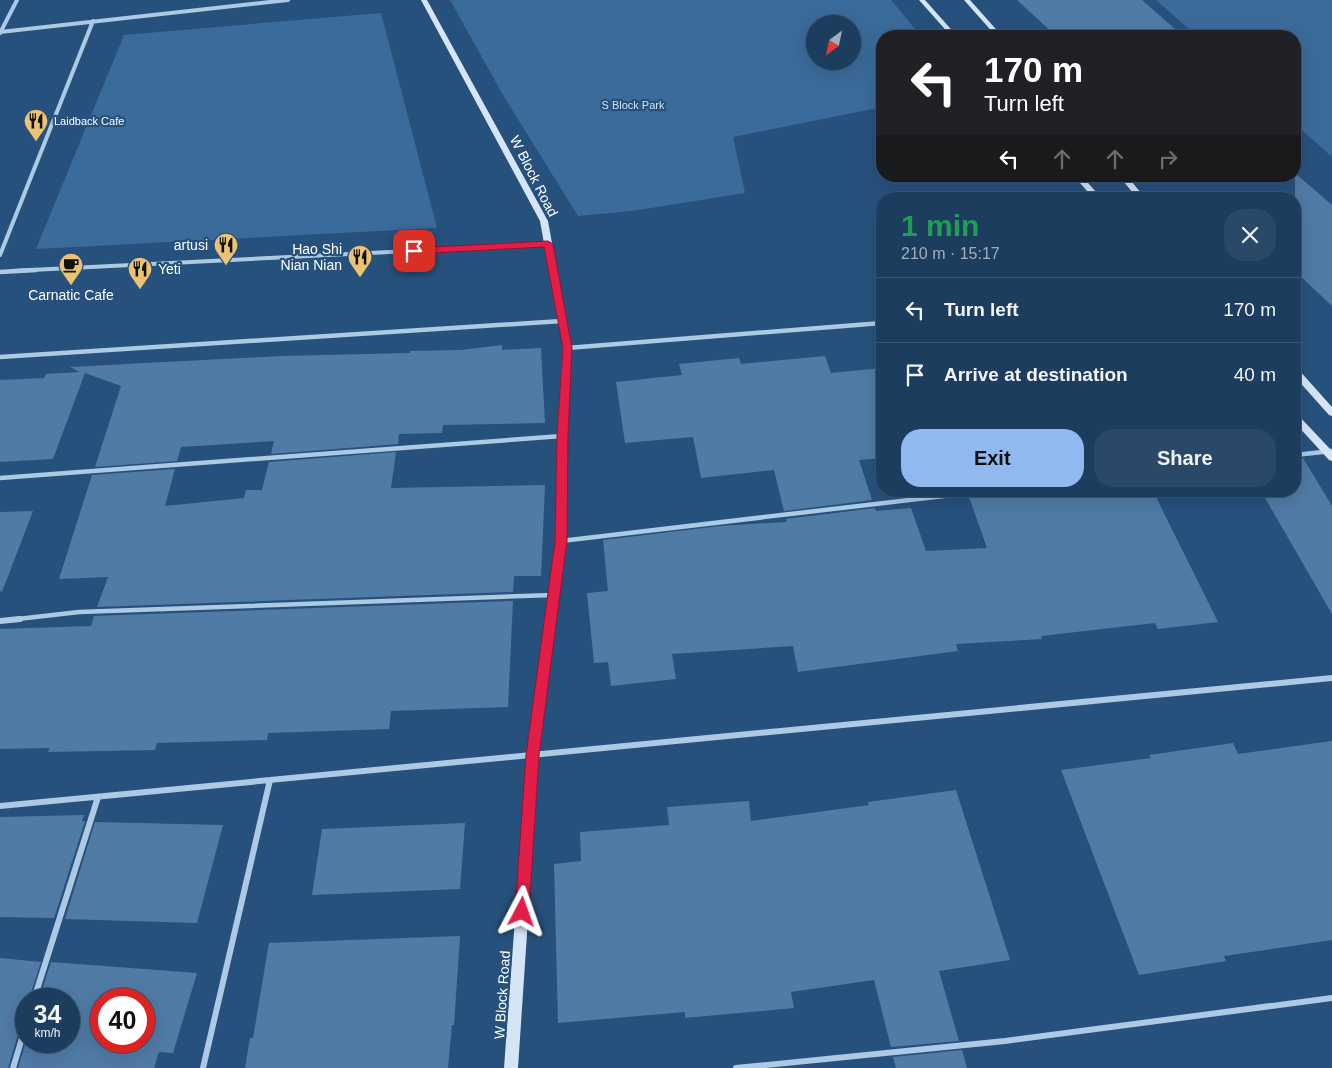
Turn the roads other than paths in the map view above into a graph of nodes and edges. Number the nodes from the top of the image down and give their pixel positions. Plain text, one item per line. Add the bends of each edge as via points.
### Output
1 (17, 0) edge
2 (288, 0) edge
3 (424, 0) edge
4 (922, 0) edge
5 (967, 0) edge
6 (93, 21) junction
7 (949, 30) edge
8 (994, 30) edge
9 (0, 32) edge
10 (1083, 182) edge
11 (1128, 182) edge
12 (1092, 192) edge
13 (1136, 192) edge
14 (548, 244) junction
15 (0, 254) edge
16 (0, 272) edge
17 (562, 320) junction
18 (876, 323) edge
19 (568, 348) junction
20 (0, 357) edge
21 (1301, 379) edge
22 (1332, 413) edge
23 (1301, 423) edge
24 (562, 436) junction
25 (1330, 453) edge
26 (1301, 455) edge
27 (0, 478) edge
28 (935, 497) edge
29 (561, 541) junction
30 (553, 595) junction
31 (0, 621) edge
32 (1332, 678) edge
33 (533, 755) junction
34 (270, 780) junction
35 (98, 797) junction
36 (0, 806) edge
37 (37, 988) edge
38 (1332, 998) edge
39 (18, 1053) edge
40 (13, 1068) edge
41 (203, 1068) edge
42 (511, 1068) edge
43 (736, 1068) edge

1 - 9 street
2 - 6 street
3 - 14 street, W Block Road via 544,221
4 - 7 street
5 - 8 street
6 - 9 street
6 - 15 street
10 - 12 street
11 - 13 street
14 - 16 street
14 - 17 street, W Block Road
17 - 19 street, W Block Road
17 - 20 street
18 - 19 street
19 - 24 street, W Block Road
21 - 22 street
23 - 25 street
24 - 27 street
24 - 29 street, W Block Road
25 - 26 street
28 - 29 street
29 - 30 street, W Block Road
30 - 31 street via 79,612
30 - 33 street, W Block Road
32 - 33 street
33 - 34 street
33 - 42 street, W Block Road
34 - 35 street
34 - 41 street
35 - 36 street
35 - 37 street
38 - 43 street via 1005,1041
39 - 40 street

